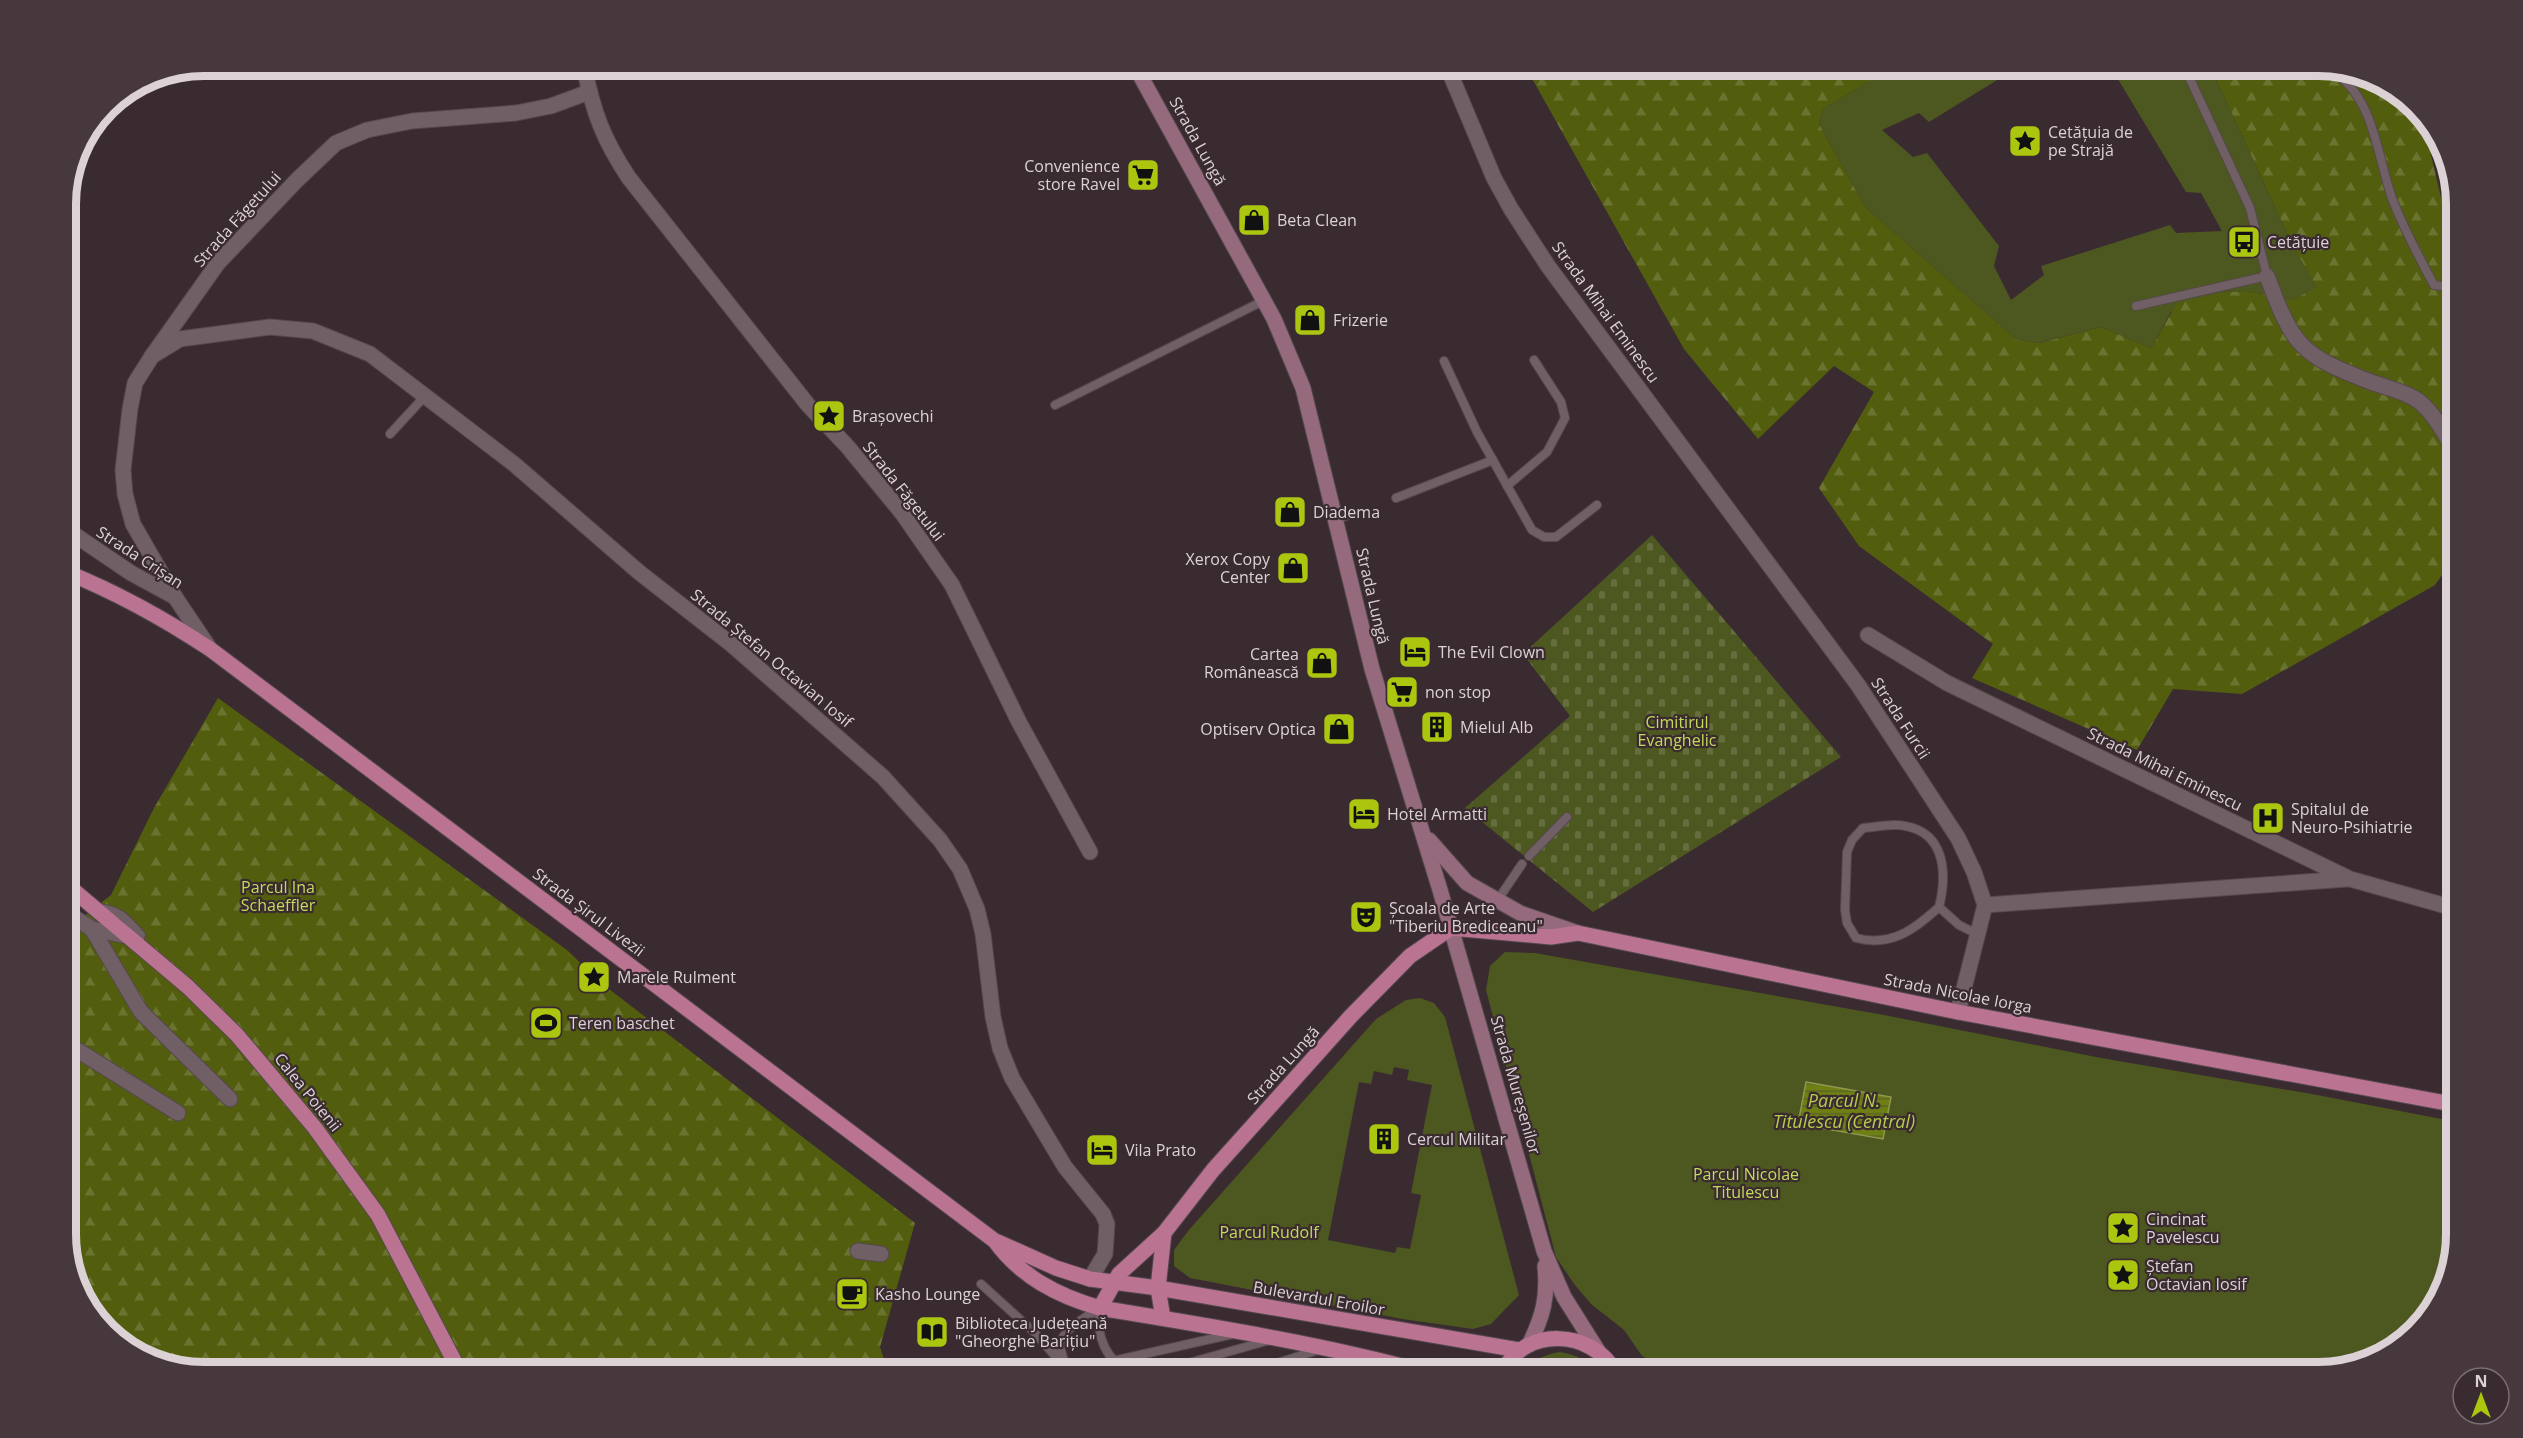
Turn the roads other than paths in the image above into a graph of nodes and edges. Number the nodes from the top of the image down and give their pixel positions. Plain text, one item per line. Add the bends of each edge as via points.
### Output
1 (586, 77) edge
2 (1141, 77) edge
3 (1451, 77) edge
4 (2189, 77) edge
5 (2345, 80) edge
6 (589, 92) junction
7 (2267, 276) junction
8 (2446, 287) edge
9 (1265, 300) junction
10 (2136, 306) dead end
11 (152, 356) junction
12 (1534, 360) dead end
13 (1444, 361) dead end
14 (426, 395) junction
15 (1056, 405) dead end
16 (390, 434) dead end
17 (2446, 437) edge
18 (1492, 460) junction
19 (1507, 486) junction
20 (1396, 498) dead end
21 (1597, 505) dead end
22 (1354, 513) dead end
23 (1336, 519) junction
24 (77, 536) edge
25 (1767, 562) joint
26 (77, 576) edge
27 (175, 597) junction
28 (1868, 635) dead end
29 (210, 649) junction
30 (1567, 817) dead end
31 (1423, 833) junction
32 (1090, 852) dead end
33 (1529, 856) dead end
34 (1522, 864) dead end
35 (2350, 879) junction
36 (77, 894) edge
37 (1497, 901) junction
38 (1985, 905) junction
39 (1939, 906) junction
40 (2446, 906) edge
41 (77, 919) edge
42 (1451, 928) junction
43 (92, 929) junction
44 (1578, 933) junction
45 (1977, 934) junction
46 (132, 940) junction
47 (1958, 1012) junction
48 (77, 1049) edge
49 (230, 1099) dead end
50 (2446, 1103) edge
51 (178, 1113) dead end
52 (1164, 1233) junction
53 (995, 1241) junction
54 (858, 1251) dead end
55 (1544, 1251) junction
56 (881, 1254) dead end
57 (1090, 1278) junction
58 (1114, 1281) junction
59 (981, 1284) dead end
60 (1158, 1288) junction
61 (1101, 1308) junction
62 (1163, 1318) junction
63 (1242, 1332) junction
64 (1277, 1339) junction
65 (1059, 1343) junction
66 (1524, 1347) junction
67 (1324, 1348) junction
68 (1598, 1351) junction
69 (1054, 1356) junction
70 (1371, 1358) junction
71 (1113, 1361) joint
72 (455, 1362) edge
73 (1053, 1362) edge
74 (1064, 1362) edge
75 (1193, 1362) edge
76 (1281, 1362) edge
77 (1358, 1362) edge
78 (1386, 1362) edge
79 (1508, 1362) edge
80 (1607, 1362) edge

1 - 6 street, Strada Făgetului
2 - 9 main road, Strada Lungă
3 - 25 street, Strada Mihai Eminescu via 1480,148 1511,209 1548,266
4 - 7 lane via 2250,208
5 - 8 lane via 2364,105 2392,198 2434,285
6 - 11 street, Strada Făgetului via 516,113 412,121 367,130 336,143 218,263
6 - 32 street, Strada Făgetului via 609,147 629,178 808,405 902,513 952,585 1018,722
7 - 10 lane
7 - 17 street via 2284,322 2303,349 2335,368 2414,398 2427,409
9 - 15 lane
9 - 23 main road, Strada Lungă via 1303,388
11 - 14 street, Strada Ștefan Octavian Iosif via 180,339 227,331 270,327 313,331 370,354
11 - 27 street, Strada Făgetului via 135,383 123,470 125,494 133,524
12 - 19 lane via 1561,402 1565,418 1547,452
13 - 18 lane
14 - 16 lane
14 - 57 street, Strada Ștefan Octavian Iosif via 731,644 883,777 940,840 960,869 977,909 993,1017 1012,1078 1065,1167 1097,1205 1107,1224 1106,1254
18 - 19 lane
18 - 20 lane
19 - 21 lane via 1532,530 1544,537 1556,537
22 - 23 lane
23 - 31 main road, Strada Lungă via 1372,669
24 - 27 street, Strada Crișan
25 - 38 street, Strada Furcii via 1858,685 1958,838
26 - 29 main road, Strada Șirul Livezii via 158,615
27 - 29 street, Strada Crișan
28 - 35 street, Strada Mihai Eminescu via 1947,683
29 - 53 main road, Strada Șirul Livezii
30 - 33 lane
31 - 37 main road via 1467,883
31 - 42 main road, Strada Lungă
34 - 37 lane
35 - 38 street
35 - 40 street, Strada Mihai Eminescu
36 - 46 main road, Calea Poienii
37 - 44 main road
38 - 45 street
39 - 39 lane via 1944,865 1936,847 1923,833 1905,825 1863,828 1852,840 1847,852 1845,910 1856,938 1872,942 1899,937
39 - 45 lane via 1959,925
41 - 43 street
42 - 44 main road, Strada Nicolae Iorga via 1551,937
42 - 52 main road, Strada Lungă via 1410,957 1351,1016 1213,1170
42 - 55 main road, Strada Mureșenilor
43 - 46 street
43 - 49 street via 141,1012
44 - 47 main road, Strada Nicolae Iorga
45 - 47 street
46 - 72 main road, Calea Poienii via 237,1035 315,1128 378,1215
47 - 50 main road, Strada Nicolae Iorga
48 - 51 street
52 - 58 main road, Strada Lungă
52 - 60 main road
53 - 57 main road, Strada Șirul Livezii via 1056,1268
53 - 61 main road, Strada Șirul Livezii via 1022,1269 1052,1291
54 - 56 street
55 - 66 main road, Strada Mureșenilor via 1547,1290 1540,1321
55 - 68 main road, Strada Mureșenilor via 1564,1297
57 - 58 main road, Strada Șirul Livezii
58 - 60 main road, Bulevardul Eroilor
58 - 61 main road, Strada Lungă
59 - 69 lane via 1035,1333
60 - 62 main road
60 - 66 main road, Bulevardul Eroilor
61 - 62 main road
61 - 65 lane via 1067,1329
61 - 71 lane via 1097,1323
62 - 63 main road
63 - 64 main road
63 - 71 lane
64 - 67 main road
64 - 75 lane
65 - 69 lane
65 - 74 lane
66 - 68 main road, Bulevardul Eroilor via 1565,1338
66 - 79 main road
67 - 70 main road
67 - 76 lane
68 - 80 main road
69 - 73 lane
70 - 77 lane
70 - 78 main road

